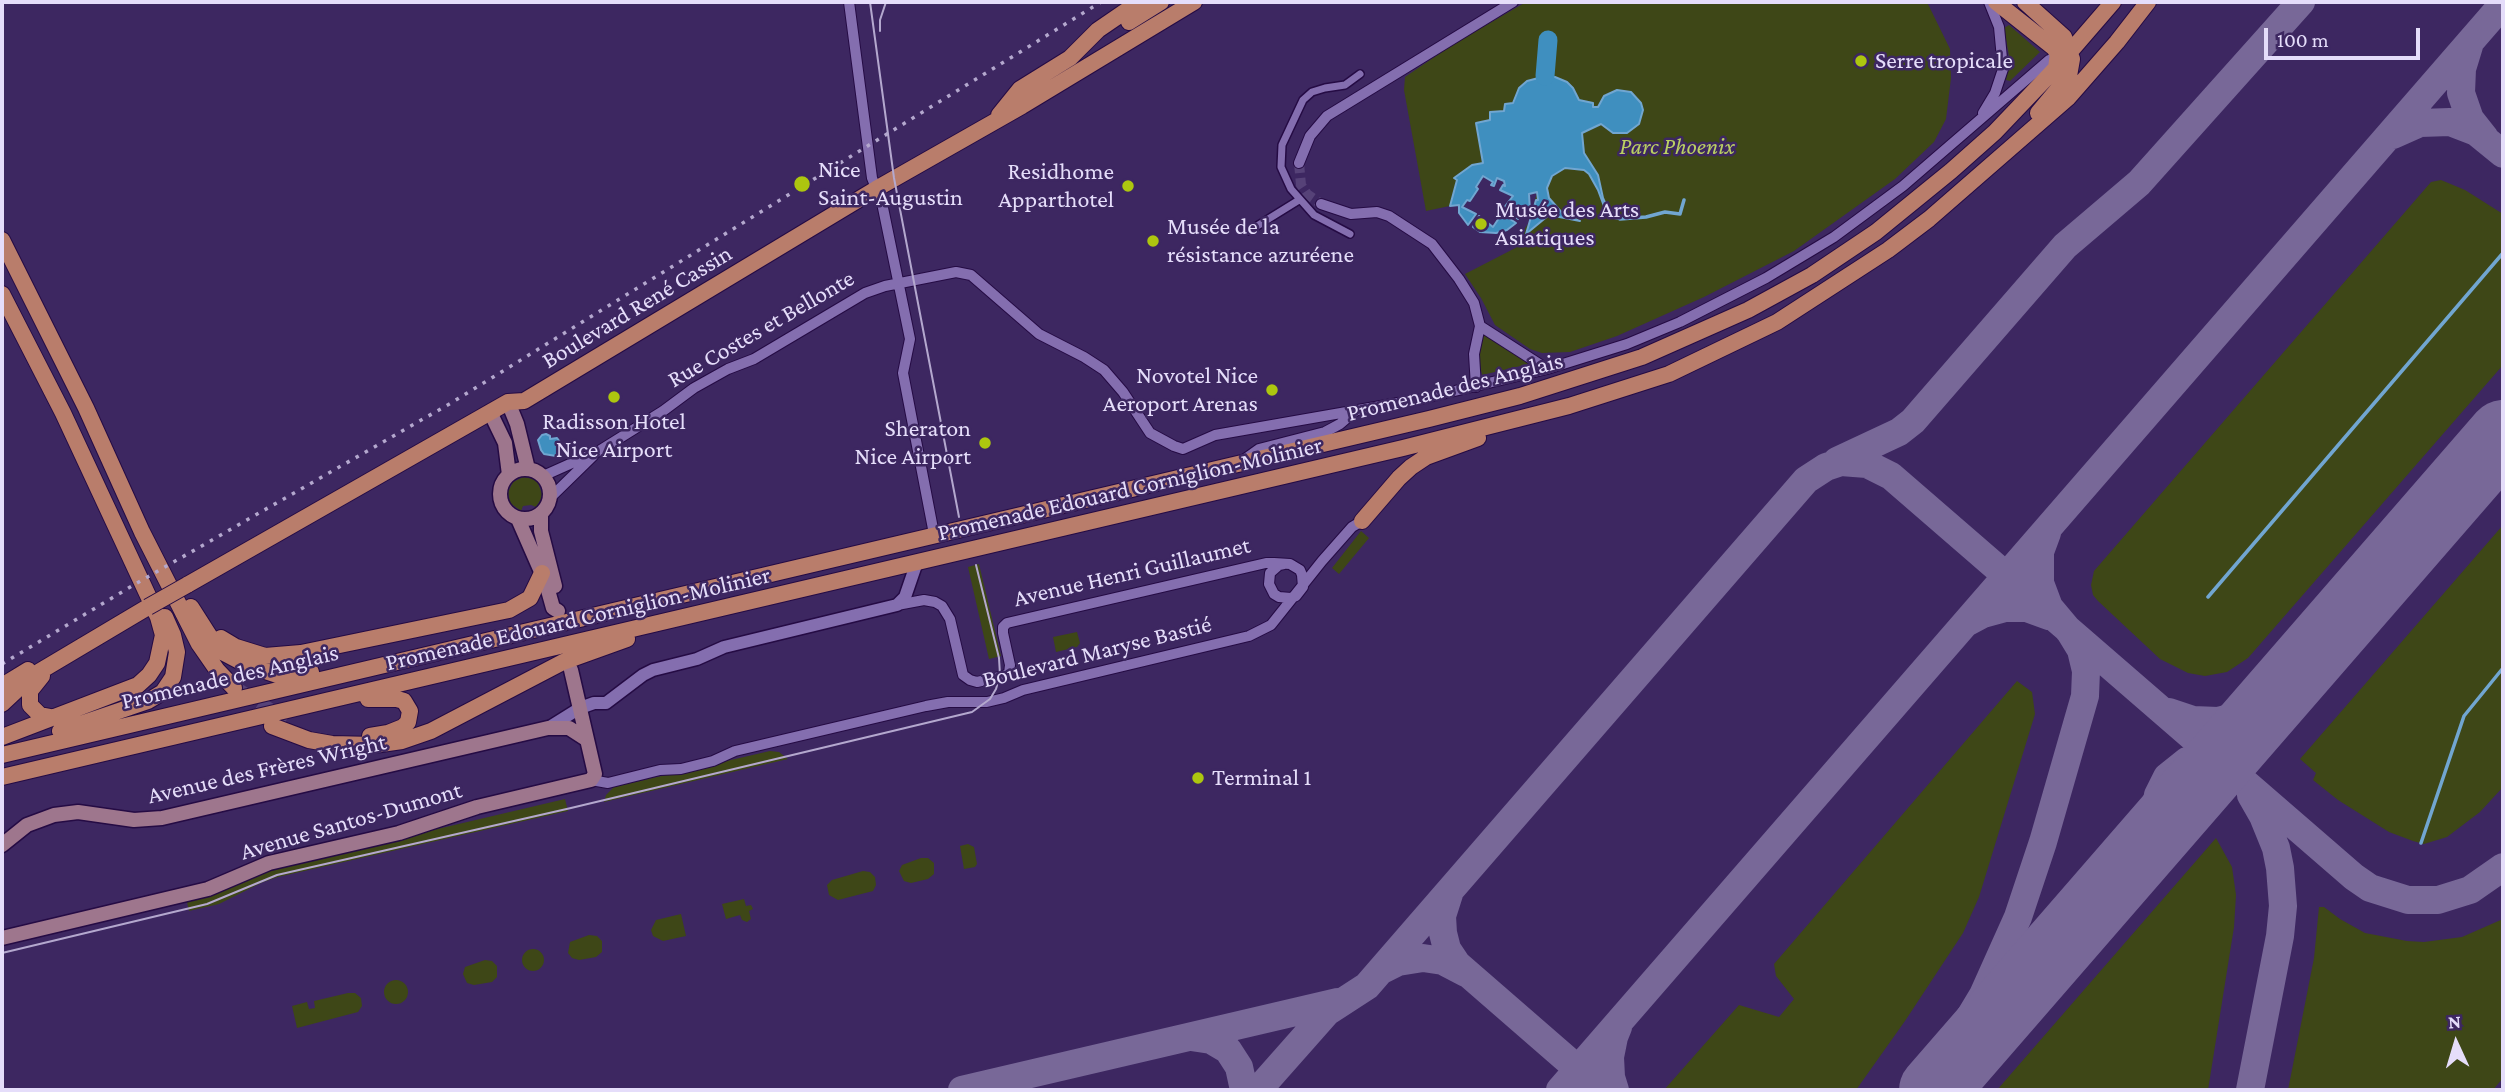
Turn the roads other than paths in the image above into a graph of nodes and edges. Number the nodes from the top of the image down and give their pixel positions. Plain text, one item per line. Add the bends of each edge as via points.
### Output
1 (849, 2) edge
2 (1139, 2) edge
3 (1161, 2) edge
4 (1194, 2) edge
5 (1513, 2) edge
6 (1989, 2) edge
7 (1996, 2) edge
8 (2025, 2) edge
9 (2113, 2) edge
10 (2148, 2) edge
11 (1129, 22) dead end
12 (2062, 34) junction
13 (2083, 36) junction
14 (2062, 59) junction
15 (1360, 74) dead end
16 (995, 120) junction
17 (1977, 121) junction
18 (1998, 161) junction
19 (1299, 163) tunnel mouth
20 (876, 189) junction
21 (1299, 200) junction
22 (1321, 204) tunnel mouth
23 (1249, 231) dead end
24 (1350, 234) dead end
25 (2, 240) edge
26 (899, 284) junction
27 (2, 294) edge
28 (1480, 326) junction
29 (1547, 369) junction
30 (1476, 387) junction
31 (508, 402) junction
32 (1569, 406) junction
33 (490, 412) junction
34 (1355, 412) junction
35 (63, 413) junction
36 (599, 451) junction
37 (109, 456) junction
38 (1241, 462) junction
39 (528, 469) junction
40 (509, 475) junction
41 (543, 476) junction
42 (550, 498) junction
43 (541, 514) junction
44 (1003, 518) junction
45 (518, 519) junction
46 (1362, 521) joint
47 (931, 523) junction
48 (123, 541) junction
49 (1322, 561) junction
50 (917, 562) junction
51 (1287, 564) junction
52 (542, 573) junction
53 (1300, 592) junction
54 (897, 605) junction
55 (699, 614) junction
56 (200, 622) junction
57 (96, 636) junction
58 (58, 661) junction
59 (393, 662) junction
60 (571, 670) dead end
61 (2, 686) edge
62 (324, 703) junction
63 (2, 704) edge
64 (582, 708) junction
65 (56, 718) junction
66 (548, 728) junction
67 (581, 735) junction
68 (2, 737) edge
69 (2, 754) edge
70 (68, 762) junction
71 (2, 778) edge
72 (591, 780) junction
73 (2, 786) edge
74 (2, 845) edge
75 (2, 938) edge

1 - 20 street
2 - 16 main road via 1098,30 1070,58 1020,89
3 - 11 main road
4 - 16 main road, Boulevard René Cassin
5 - 19 street via 1326,117 1310,136
6 - 17 street via 1999,27 2003,69 1992,100
7 - 14 main road
8 - 12 main road
9 - 13 main road, Promenade des Anglais
10 - 18 main road, Promenade Edouard Corniglion-Molinier via 2068,98
12 - 13 main road
12 - 14 main road
13 - 14 main road, Promenade des Anglais
14 - 17 street via 2049,60
14 - 18 main road via 2072,66 2069,76
14 - 38 main road, Promenade des Anglais via 1995,132 1912,204 1812,275 1748,310 1642,357 1581,378 1483,406
15 - 21 street via 1345,85 1312,92 1295,114 1282,145 1281,167
16 - 20 main road, Boulevard René Cassin
17 - 29 street via 1869,213 1766,278 1680,322
18 - 32 main road, Promenade Edouard Corniglion-Molinier via 1888,250 1777,322 1669,374
20 - 26 street
20 - 31 main road, Boulevard René Cassin via 524,401
21 - 23 street
21 - 24 street via 1314,215
22 - 28 street via 1351,214 1389,216 1432,244 1474,303
25 - 37 main road
26 - 34 street, Rue Costes et Bellonte via 956,272 971,275 1040,334 1104,370 1150,433 1174,446 1186,448 1208,436
26 - 36 street, Rue Costes et Bellonte via 865,293 776,347 694,388
26 - 47 street via 911,339 903,373
27 - 35 main road
28 - 29 street
28 - 30 street via 1474,354
29 - 30 street
30 - 34 street
31 - 33 main road, Boulevard René Cassin
31 - 39 main road
32 - 46 main road via 1426,457 1399,478
32 - 50 main road, Promenade Edouard Corniglion-Molinier
33 - 40 main road via 505,443
33 - 57 main road, Boulevard René Cassin, bridge
34 - 38 street via 1325,432 1259,449
35 - 37 main road via 87,449 192,653 228,689 199,644
35 - 48 main road
36 - 41 street, Rue Costes et Bellonte
36 - 42 street, Rue Costes et Bellonte
37 - 56 main road
38 - 44 main road, Promenade des Anglais
39 - 40 main road
39 - 41 main road
40 - 45 main road via 500,489 501,499 506,511
41 - 42 main road
42 - 43 main road
43 - 45 main road
43 - 52 main road via 558,611
44 - 47 main road, Promenade des Anglais
44 - 50 main road via 937,542
45 - 52 main road
46 - 49 street, Boulevard Maryse Bastié
47 - 59 main road, Promenade des Anglais via 756,578
48 - 65 main road via 160,622 157,663 131,690
48 - 69 main road via 173,635 177,659 170,683 155,698
49 - 51 street via 1305,566
49 - 53 street, Boulevard Maryse Bastié
50 - 54 street via 905,597
50 - 55 main road, Promenade Edouard Corniglion-Molinier
51 - 53 street via 1303,575
51 - 53 street via 1270,573 1271,590 1285,599
51 - 54 street, Avenue Henri Guillaumet via 1248,565 1017,619 1003,630 1009,673 980,681 965,678 950,619 939,603
52 - 56 main road via 530,598 509,610 283,656 236,648
53 - 72 street, Boulevard Maryse Bastié via 1271,625 1250,636 996,700 926,706 735,751 681,769 608,783
54 - 64 street, Avenue des Frères Wright via 724,647 643,675 606,703
55 - 62 main road, Promenade Edouard Corniglion-Molinier
55 - 62 main road via 563,662 431,731 402,741 332,744 309,740 279,724 358,736 396,730 410,717 408,705 397,699
56 - 59 main road via 225,653 277,675
57 - 58 main road, Boulevard René Cassin
57 - 61 main road, Boulevard René Cassin
58 - 63 main road, Boulevard René Cassin via 32,676
58 - 65 main road via 29,696 35,712
59 - 69 main road, Promenade des Anglais
60 - 64 main road
62 - 70 main road, Promenade Edouard Corniglion-Molinier
64 - 66 street, Avenue des Frères Wright
64 - 67 main road
65 - 68 main road
66 - 67 main road, Avenue des Frères Wright via 563,727
66 - 74 main road, Avenue des Frères Wright via 162,818 134,820 78,812 54,815 27,825
67 - 72 main road via 585,775
70 - 71 main road, Promenade Edouard Corniglion-Molinier
70 - 73 main road
72 - 75 main road, Avenue Santos-Dumont via 269,863 208,889

